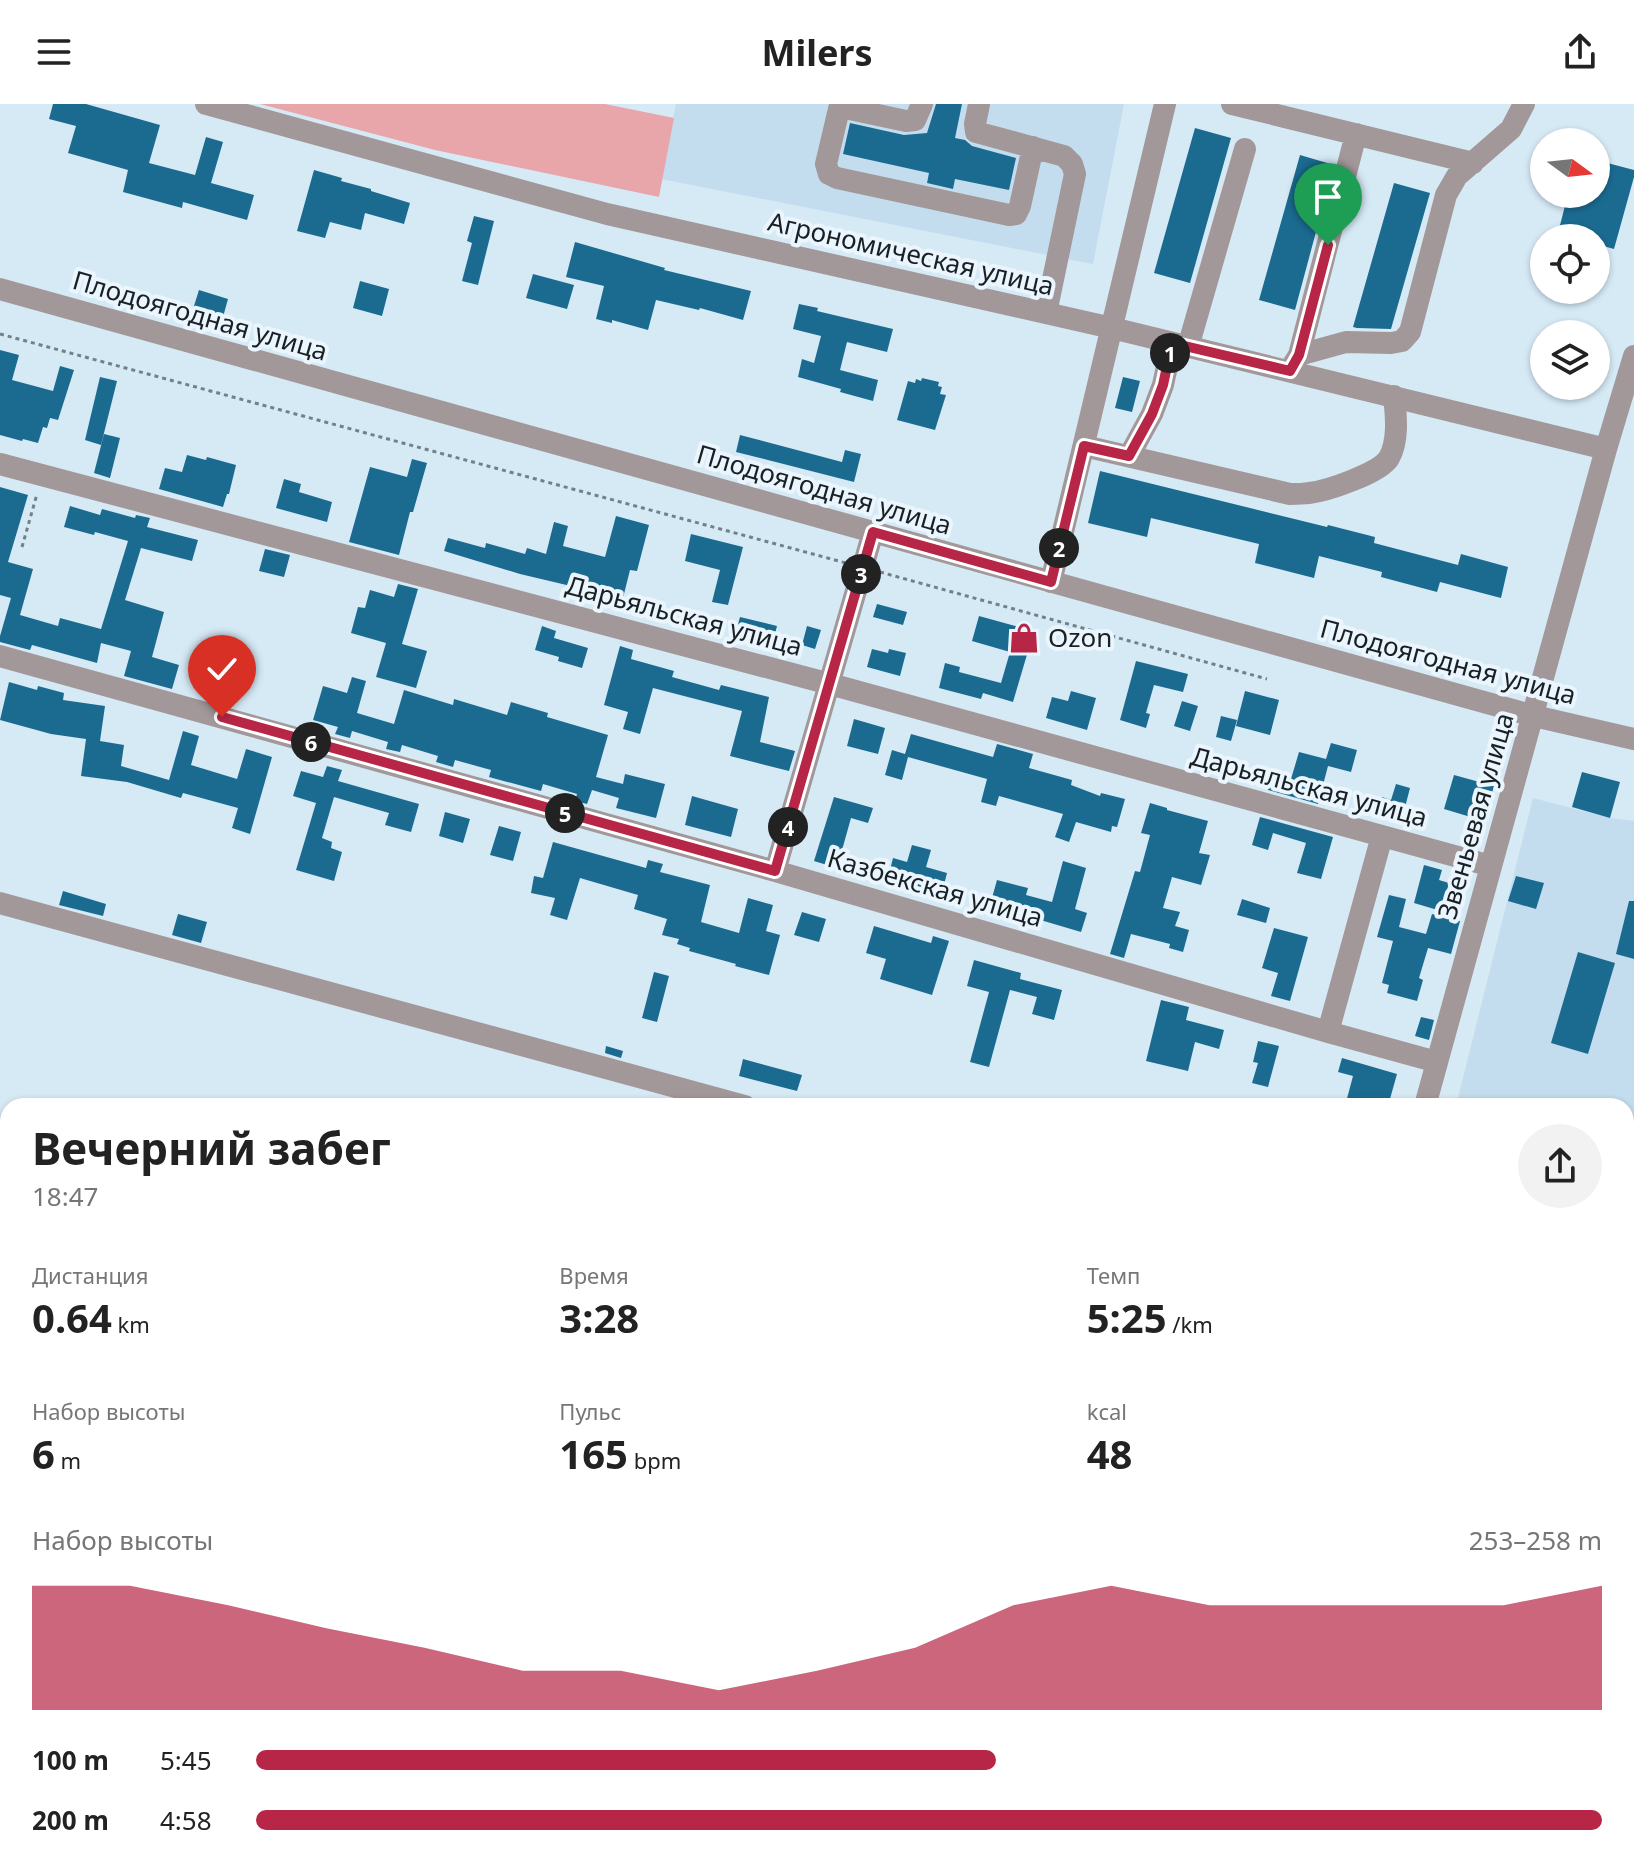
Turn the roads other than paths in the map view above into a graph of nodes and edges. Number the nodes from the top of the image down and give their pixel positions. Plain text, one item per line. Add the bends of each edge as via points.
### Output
1 (206, 104) edge
2 (922, 104) edge
3 (979, 104) edge
4 (1165, 104) edge
5 (1232, 104) edge
6 (1524, 104) edge
7 (1356, 134) junction
8 (1033, 147) junction
9 (1245, 149) dead end
10 (1473, 163) junction
11 (0, 289) edge
12 (1046, 313) junction
13 (1112, 328) junction
14 (1180, 345) junction
15 (1634, 356) edge
16 (1294, 363) junction
17 (1394, 396) junction
18 (1084, 446) junction
19 (1606, 449) junction
20 (1129, 456) junction
21 (0, 464) edge
22 (873, 532) junction
23 (1051, 582) junction
24 (0, 656) edge
25 (830, 684) junction
26 (1534, 716) junction
27 (1634, 739) edge
28 (1382, 836) junction
29 (1491, 866) junction
30 (775, 871) junction
31 (0, 903) edge
32 (1328, 1032) junction
33 (1437, 1062) junction
34 (716, 1098) edge
35 (1427, 1098) edge

1 - 12 street, Агрономическая улица via 607,214
2 - 8 street via 915,120 906,121 839,109 826,164 829,174 1009,215 1020,206
3 - 8 street via 976,132
4 - 13 street
5 - 7 street
6 - 10 street via 1511,129
7 - 10 street
7 - 16 street
8 - 12 street via 1064,156 1075,174
9 - 14 street
10 - 16 street via 1446,195 1410,332 1402,341 1346,342
11 - 22 street, Плодоягодная улица
12 - 13 street, Агрономическая улица
13 - 14 street, Агрономическая улица
13 - 18 street
14 - 16 street, Агрономическая улица
14 - 20 street
15 - 19 street, Звеньевая улица
16 - 17 street, Агрономическая улица
17 - 19 street, Агрономическая улица
17 - 20 street via 1396,429 1390,457 1371,473 1321,491 1290,494
18 - 20 street
18 - 23 street
19 - 26 street, Звеньевая улица
21 - 25 street, Дарьяльская улица
22 - 23 street, Плодоягодная улица
22 - 25 street
23 - 26 street, Плодоягодная улица
24 - 30 street, Казбекская улица
25 - 28 street, Дарьяльская улица
25 - 30 street
26 - 27 street, Плодоягодная улица
26 - 29 street, Звеньевая улица
28 - 29 street, Дарьяльская улица
28 - 32 street
29 - 33 street, Звеньевая улица
30 - 32 street, Казбекская улица
31 - 34 street
32 - 33 street, Казбекская улица
33 - 35 street, Звеньевая улица

